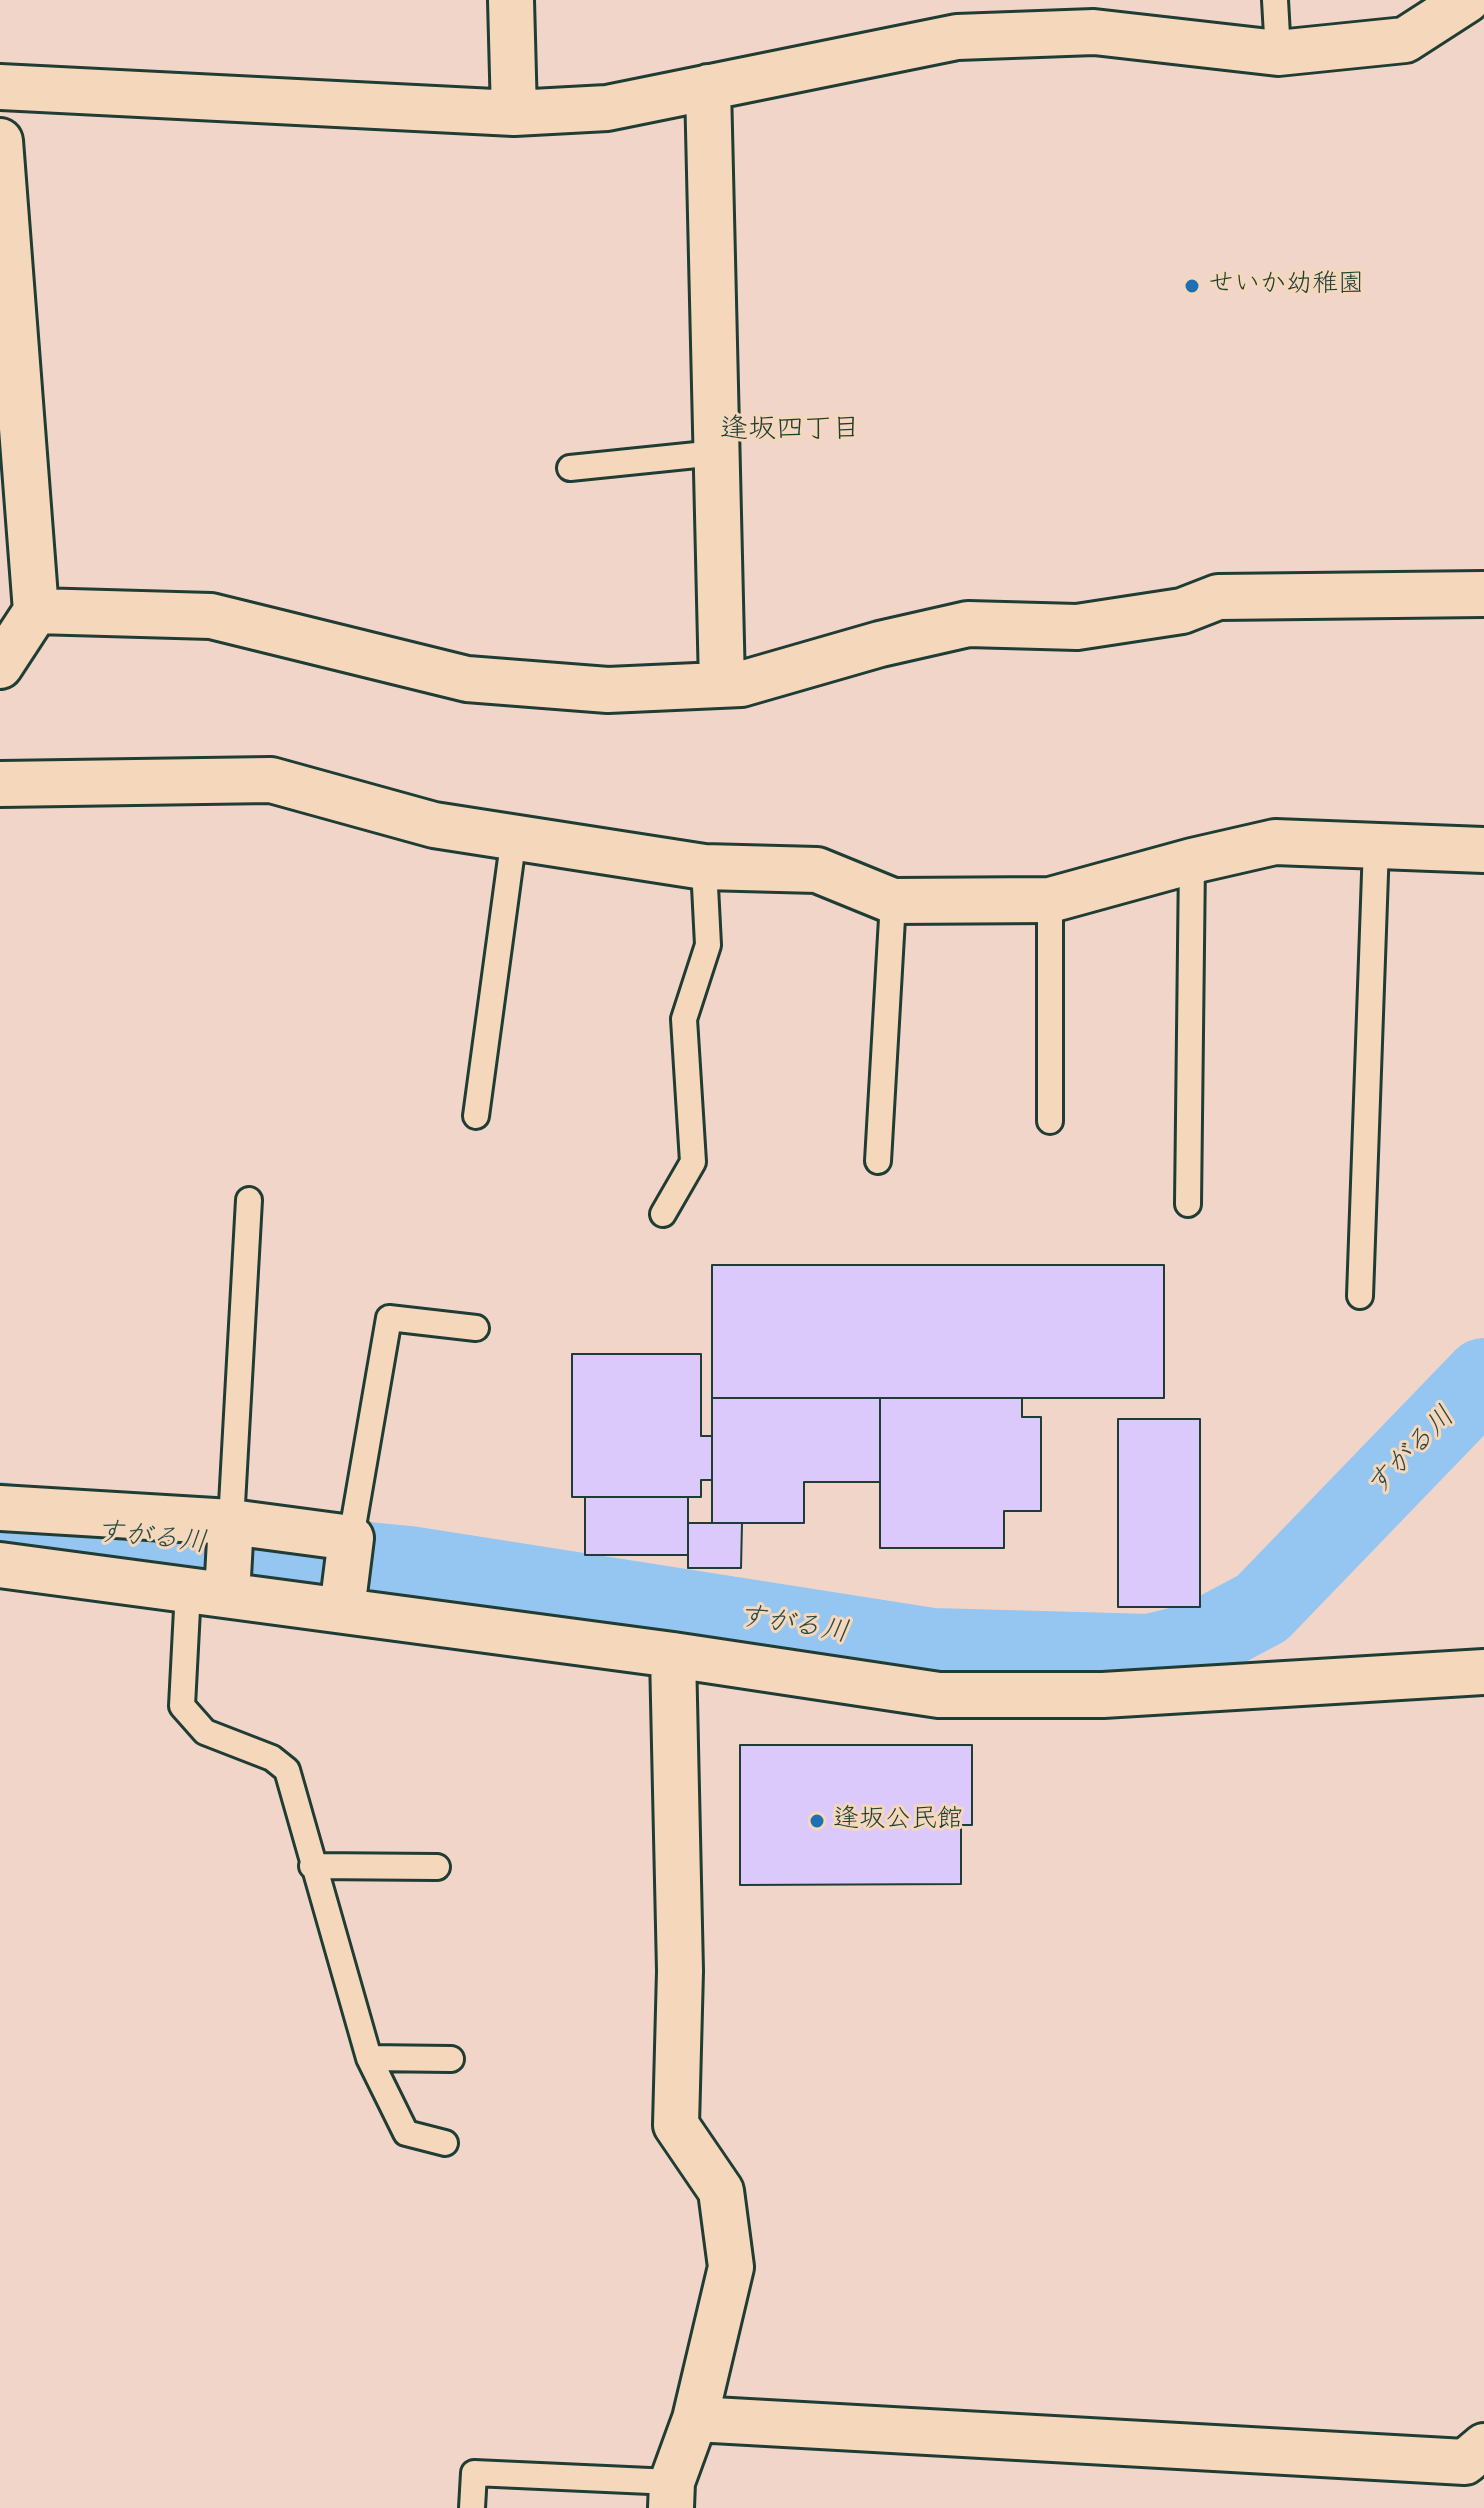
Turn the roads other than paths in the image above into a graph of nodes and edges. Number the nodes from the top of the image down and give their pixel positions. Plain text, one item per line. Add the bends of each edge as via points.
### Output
1 (511, 0) edge
2 (1275, 0) edge
3 (1467, 0) edge
4 (1278, 53) junction
5 (0, 87) edge
6 (708, 87) junction
7 (514, 113) junction
8 (0, 141) edge
9 (716, 453) junction
10 (570, 468) dead end
11 (1484, 594) edge
12 (36, 611) junction
13 (0, 666) edge
14 (722, 685) junction
15 (0, 784) edge
16 (514, 836) junction
17 (1376, 846) junction
18 (1484, 850) edge
19 (1192, 861) junction
20 (704, 867) junction
21 (1050, 900) junction
22 (893, 901) junction
23 (476, 1116) dead end
24 (1050, 1121) dead end
25 (878, 1161) dead end
26 (249, 1200) dead end
27 (1188, 1204) dead end
28 (663, 1214) dead end
29 (1360, 1296) dead end
30 (476, 1328) dead end
31 (0, 1508) edge
32 (221, 1563) junction
33 (0, 1565) edge
34 (347, 1569) junction
35 (673, 1655) junction
36 (1484, 1672) edge
37 (312, 1866) junction
38 (437, 1867) dead end
39 (369, 2058) junction
40 (451, 2059) dead end
41 (445, 2143) dead end
42 (695, 2419) junction
43 (1484, 2446) edge
44 (671, 2495) edge
45 (472, 2508) edge

1 - 7 street
2 - 4 lane
3 - 4 street via 1405,40
4 - 6 street via 1094,32 957,37
5 - 7 street
6 - 7 street via 607,108
6 - 9 street
8 - 12 street
9 - 10 lane
9 - 14 street
11 - 14 street via 1218,597 1182,611 1077,627 968,624
12 - 13 street
12 - 14 street via 211,616 467,679 608,690
15 - 16 street via 271,780 434,825
16 - 20 street
16 - 23 lane
17 - 18 street
17 - 19 street via 1275,842
17 - 29 lane
19 - 21 street
19 - 27 lane
20 - 22 street via 817,870
20 - 28 lane via 708,945 684,1019 693,1162
21 - 22 street
21 - 24 lane
22 - 25 lane
26 - 32 lane
30 - 34 lane via 389,1318
31 - 32 street
32 - 33 street
32 - 34 street
32 - 34 street
32 - 37 lane via 182,1706 205,1732 272,1758 287,1770
34 - 35 street
35 - 36 street via 939,1695 1103,1695
35 - 42 street via 680,1971 676,2125 721,2191 731,2267
37 - 38 lane
37 - 39 lane
39 - 40 lane
39 - 41 lane via 406,2133
42 - 43 street via 1465,2462
42 - 44 street
44 - 45 lane via 474,2473

